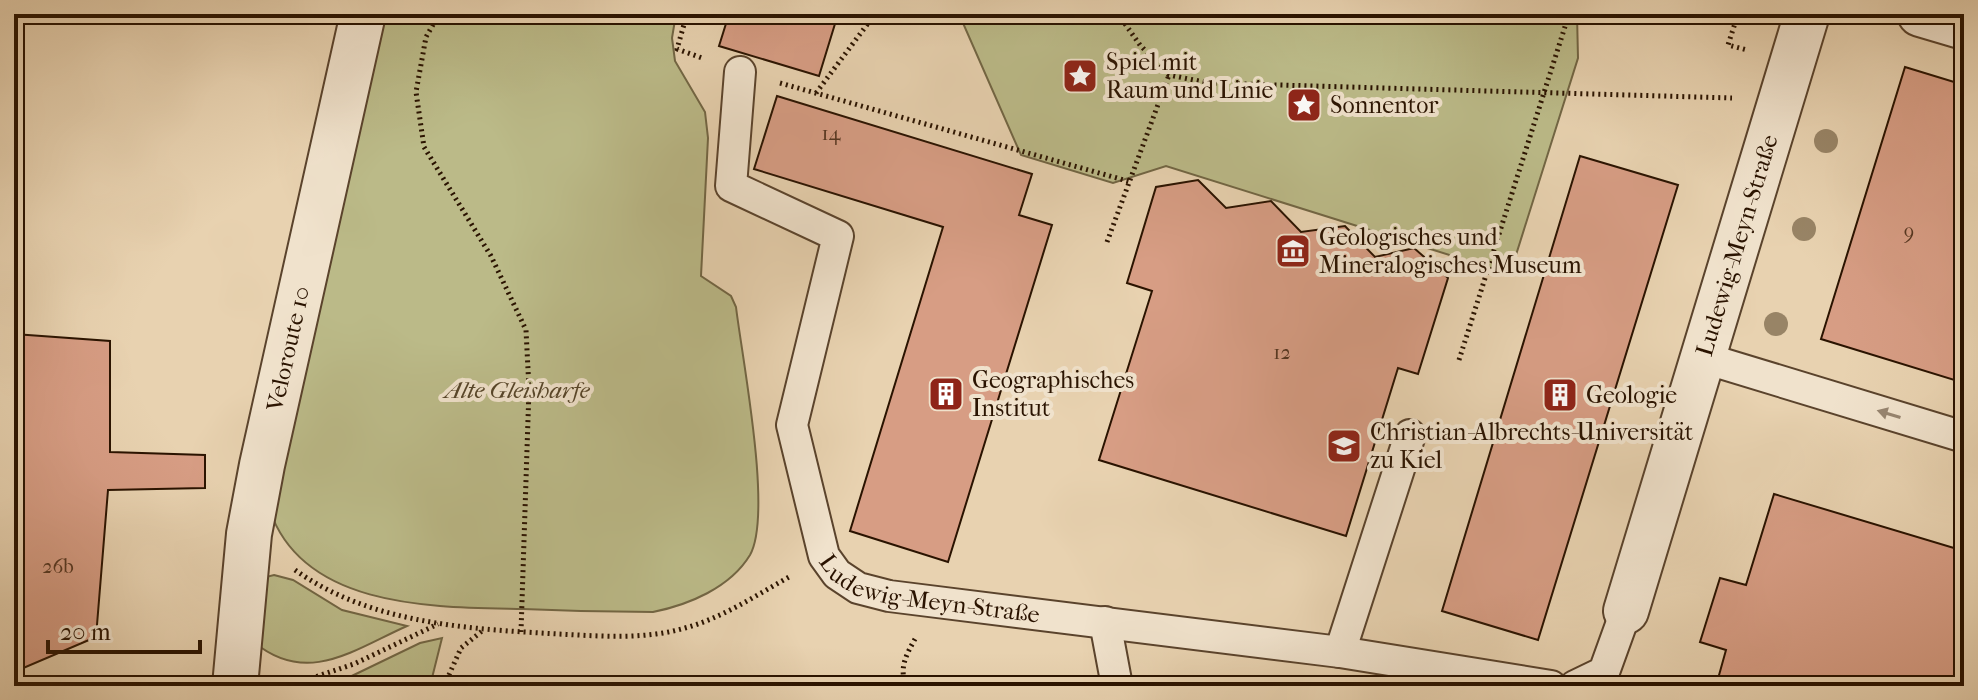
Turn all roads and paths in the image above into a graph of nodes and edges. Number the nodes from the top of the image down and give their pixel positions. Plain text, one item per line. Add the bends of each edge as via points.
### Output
1 (363, 14) edge
2 (439, 14) edge
3 (875, 14) edge
4 (1118, 14) edge
5 (1569, 14) edge
6 (1738, 14) edge
7 (1807, 14) edge
8 (1920, 14) edge
9 (1964, 27) edge
10 (1750, 51) dead end
11 (740, 72) dead end
12 (1169, 75) junction
13 (797, 88) dead end
14 (816, 93) junction
15 (1545, 95) junction
16 (1781, 98) junction
17 (1131, 182) junction
18 (1107, 242) dead end
19 (1704, 358) junction
20 (1459, 360) dead end
21 (1410, 435) dead end
22 (1964, 437) edge
23 (249, 534) junction
24 (824, 556) junction
25 (1626, 611) joint
26 (1105, 622) junction
27 (439, 623) junction
28 (483, 630) junction
29 (521, 632) junction
30 (1340, 652) junction
31 (235, 686) edge
32 (288, 686) edge
33 (444, 686) edge
34 (1117, 686) edge
35 (1551, 686) edge
36 (1575, 686) edge

1 - 23 street, Veloroute 10
2 - 29 path via 426,37 416,92 424,147 491,256 526,330
3 - 14 path
4 - 12 path
5 - 15 path
6 - 10 path via 1728,45
7 - 16 street, Ludewig-Meyn-Straße
8 - 9 street
11 - 24 lane, Ludewig-Meyn-Straße via 731,186 838,236 792,425
12 - 15 path via 1209,83
12 - 17 path
13 - 14 path
14 - 17 path
15 - 16 path
15 - 20 path
16 - 19 street, Ludewig-Meyn-Straße
17 - 18 path
22 -> 19 lane
19 - 25 street, Ludewig-Meyn-Straße
21 - 30 lane
23 - 27 path via 302,574 349,600
23 - 31 street, Veloroute 10
24 - 26 lane, Ludewig-Meyn-Straße via 837,574 858,588 889,596
24 - 29 path via 726,612 686,628 622,637
25 - 36 lane, Ludewig-Meyn-Straße via 1604,672
26 - 30 lane, Ludewig-Meyn-Straße
26 - 34 lane
27 - 28 path
27 - 32 path via 354,664
28 - 29 path
28 - 33 path via 461,648
30 - 35 lane, Ludewig-Meyn-Straße

